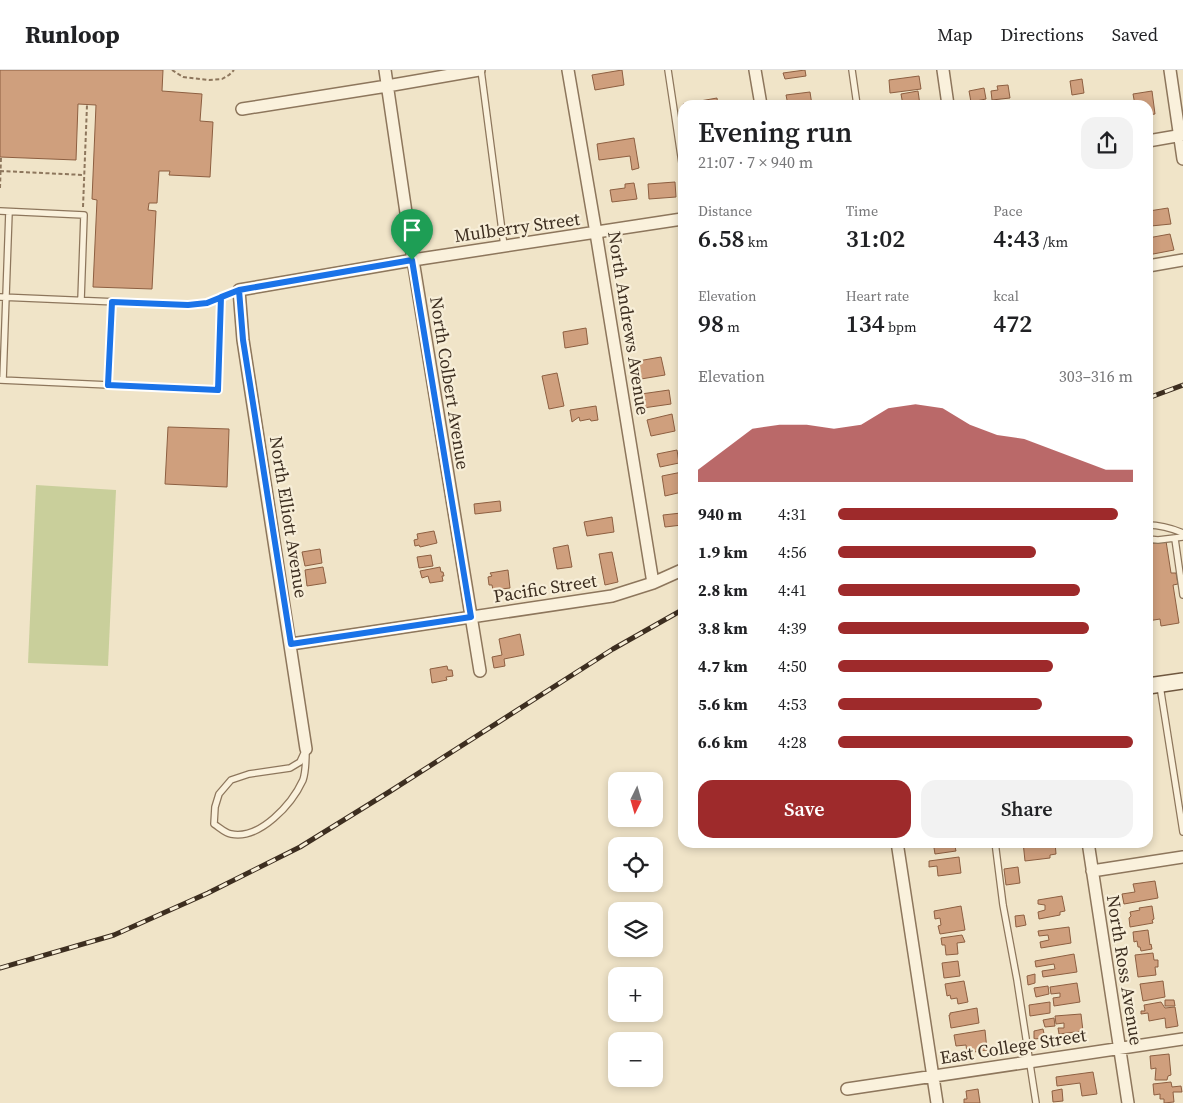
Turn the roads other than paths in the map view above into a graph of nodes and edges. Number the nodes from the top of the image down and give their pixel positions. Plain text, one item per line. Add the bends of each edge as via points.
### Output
1 (385, 70) edge
2 (480, 70) edge
3 (568, 70) edge
4 (668, 70) edge
5 (755, 70) edge
6 (852, 70) edge
7 (943, 70) edge
8 (1170, 70) edge
9 (387, 86) junction
10 (760, 100) edge
11 (856, 100) edge
12 (947, 100) edge
13 (242, 109) dead end
14 (678, 136) edge
15 (1181, 136) edge
16 (1153, 140) edge
17 (1183, 159) edge
18 (0, 211) edge
19 (10, 212) junction
20 (678, 220) edge
21 (596, 232) junction
22 (504, 246) junction
23 (412, 260) junction
24 (1183, 260) edge
25 (1153, 265) edge
26 (239, 290) junction
27 (3, 297) edge
28 (221, 297) junction
29 (80, 300) junction
30 (112, 302) junction
31 (1, 380) edge
32 (108, 385) junction
33 (1153, 525) edge
34 (1183, 533) edge
35 (1183, 537) edge
36 (1175, 539) junction
37 (1153, 540) edge
38 (678, 572) edge
39 (653, 583) junction
40 (1183, 595) edge
41 (471, 617) junction
42 (291, 644) junction
43 (480, 671) dead end
44 (1183, 681) edge
45 (1154, 685) edge
46 (306, 749) junction
47 (1183, 832) edge
48 (898, 848) edge
49 (996, 848) edge
50 (1089, 848) edge
51 (1183, 857) edge
52 (1092, 871) junction
53 (1183, 1039) edge
54 (1119, 1048) junction
55 (1030, 1061) junction
56 (933, 1076) junction
57 (847, 1089) dead end
58 (937, 1103) edge
59 (1036, 1103) edge
60 (1128, 1103) edge

1 - 9 street, North Colbert Avenue
2 - 9 street
2 - 22 lane
3 - 21 street, North Andrews Avenue
4 - 14 lane
5 - 10 street
6 - 11 lane
7 - 12 street
8 - 15 street
9 - 13 street
9 - 23 street, North Colbert Avenue
15 - 16 street
15 - 17 street
18 - 19 lane
19 - 27 lane
19 - 29 lane via 84,214
20 - 21 street, Mulberry Street
21 - 22 street, Mulberry Street
21 - 39 street, North Andrews Avenue
22 - 23 street, Mulberry Street
23 - 26 street, Mulberry Street
23 - 41 street, North Colbert Avenue
24 - 25 street
26 - 28 lane
26 - 42 street, North Elliott Avenue via 243,340
27 - 29 lane
27 - 31 lane
28 - 30 lane via 207,303 188,305
28 - 32 lane via 218,390
29 - 30 lane
30 - 32 lane
31 - 32 lane
33 - 34 lane
35 - 36 lane
36 - 37 lane
36 - 40 lane
38 - 39 street, Pacific Street
39 - 41 street, Pacific Street via 612,596
41 - 42 street, Pacific Street
41 - 43 street, North Colbert Avenue
42 - 46 street, North Elliott Avenue
44 - 45 street
45 - 47 lane
46 - 46 lane via 300,762 290,768 232,780 219,794 214,824 229,834 247,834 268,824 291,801 304,778
48 - 56 street
49 - 55 lane
50 - 52 street, North Ross Avenue
51 - 52 street
52 - 54 street, North Ross Avenue
53 - 54 street, East College Street
54 - 55 street, East College Street
54 - 60 street, North Ross Avenue
55 - 56 street, East College Street
55 - 59 lane
56 - 57 street, East College Street
56 - 58 street

